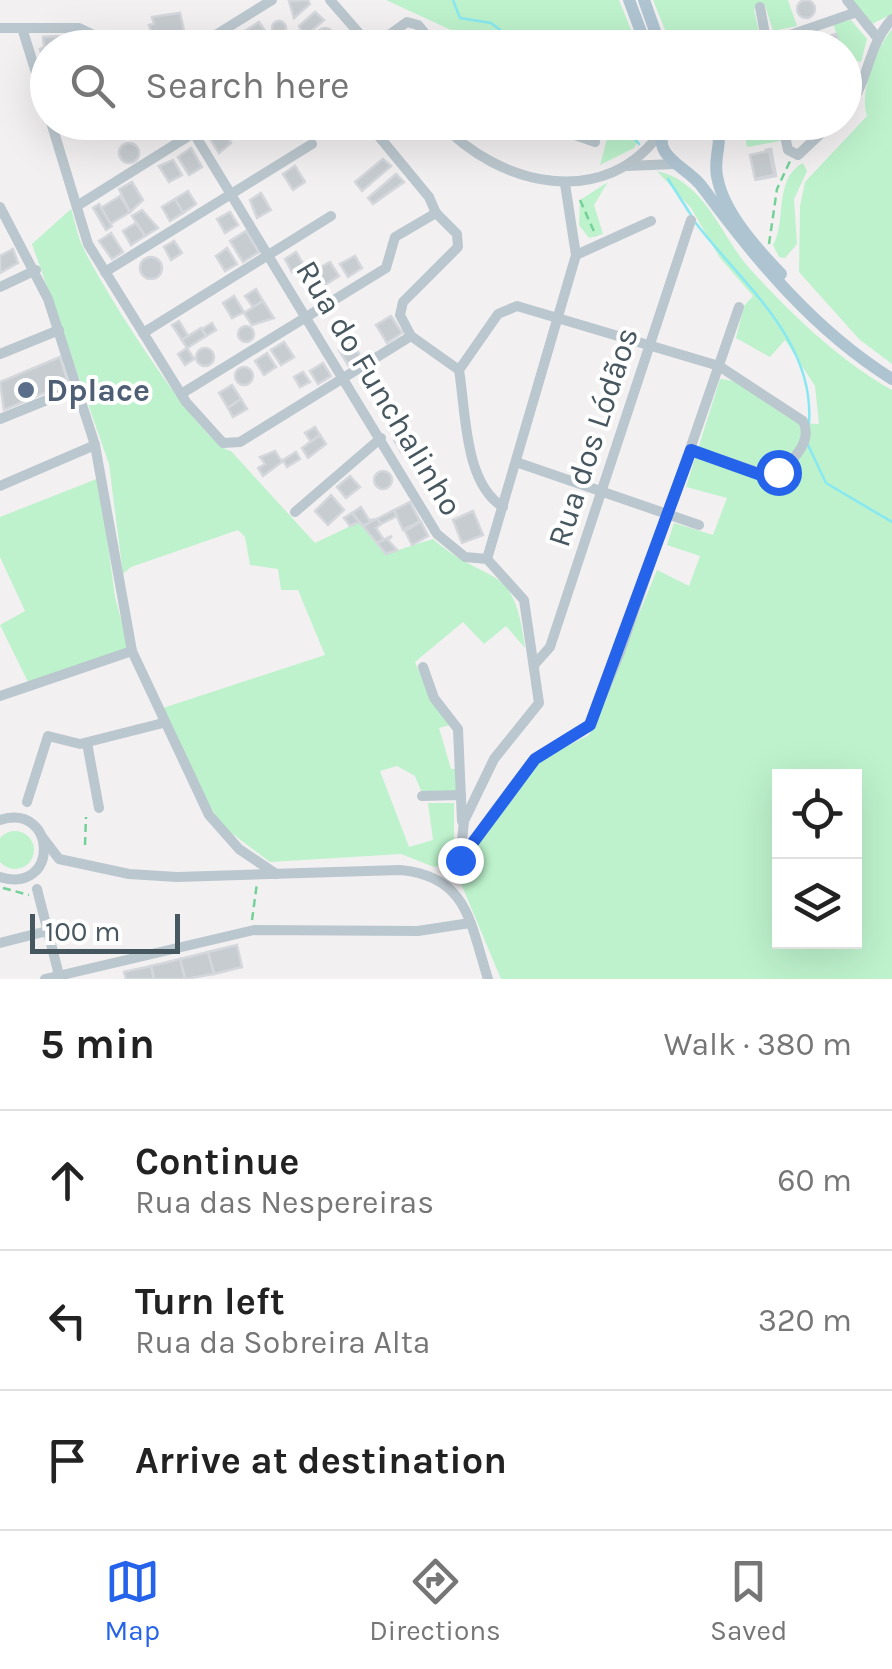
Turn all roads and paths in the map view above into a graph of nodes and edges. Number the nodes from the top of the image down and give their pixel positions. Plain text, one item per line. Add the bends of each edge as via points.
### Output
1 (272, 0) edge
2 (330, 0) edge
3 (629, 0) edge
4 (644, 0) edge
5 (847, 0) edge
6 (760, 7) dead end
7 (854, 12) junction
8 (892, 19) edge
9 (0, 28) edge
10 (22, 28) junction
11 (87, 30) edge
12 (224, 30) edge
13 (357, 30) edge
14 (396, 30) edge
15 (422, 30) edge
16 (640, 30) edge
17 (655, 30) edge
18 (764, 30) edge
19 (807, 30) edge
20 (876, 36) junction
21 (30, 54) edge
22 (862, 77) edge
23 (57, 140) edge
24 (184, 140) edge
25 (198, 140) edge
26 (382, 140) edge
27 (456, 140) edge
28 (590, 140) edge
29 (654, 140) edge
30 (663, 140) edge
31 (720, 140) edge
32 (786, 140) edge
33 (816, 140) edge
34 (596, 142) dead end
35 (312, 144) dead end
36 (716, 154) junction
37 (794, 154) junction
38 (677, 165) junction
39 (625, 166) junction
40 (566, 184) junction
41 (231, 194) junction
42 (580, 200) dead end
43 (77, 206) junction
44 (0, 207) edge
45 (436, 213) junction
46 (331, 216) dead end
47 (651, 220) dead end
48 (691, 220) dead end
49 (596, 238) dead end
50 (768, 244) dead end
51 (269, 255) junction
52 (576, 255) junction
53 (36, 270) junction
54 (106, 272) junction
55 (0, 287) edge
56 (739, 307) dead end
57 (306, 316) junction
58 (558, 318) junction
59 (59, 330) junction
60 (143, 333) junction
61 (411, 336) junction
62 (649, 346) junction
63 (0, 354) edge
64 (719, 366) junction
65 (459, 370) junction
66 (892, 371) edge
67 (344, 378) junction
68 (892, 379) edge
69 (74, 389) junction
70 (181, 394) junction
71 (0, 419) edge
72 (381, 438) junction
73 (95, 445) junction
74 (691, 450) junction
75 (516, 462) junction
76 (0, 486) edge
77 (600, 493) junction
78 (503, 507) junction
79 (295, 512) dead end
80 (669, 515) junction
81 (700, 525) dead end
82 (488, 560) junction
83 (132, 651) junction
84 (534, 665) junction
85 (423, 666) dead end
86 (0, 696) edge
87 (163, 723) junction
88 (87, 743) junction
89 (461, 795) junction
90 (422, 796) dead end
91 (27, 802) junction
92 (100, 808) dead end
93 (5, 818) edge
94 (86, 818) dead end
95 (34, 826) junction
96 (462, 827) junction
97 (43, 838) junction
98 (85, 844) dead end
99 (240, 850) junction
100 (59, 858) junction
101 (460, 860) junction
102 (255, 862) junction
103 (239, 865) junction
104 (38, 869) junction
105 (453, 872) junction
106 (276, 874) junction
107 (253, 875) junction
108 (219, 876) junction
109 (0, 877) edge
110 (436, 877) junction
111 (20, 880) junction
112 (450, 886) junction
113 (37, 889) junction
114 (470, 923) junction
115 (48, 931) junction
116 (250, 931) junction
117 (0, 943) edge
118 (59, 977) edge
119 (45, 979) edge
120 (488, 979) edge

1 - 12 street
2 - 13 street
3 - 16 main road
4 - 17 main road
5 - 7 street
6 - 18 street
7 - 19 street
7 - 20 street
8 - 20 street
9 - 10 street
10 - 11 street
10 - 21 street
14 - 15 street via 407,22
20 - 22 street
23 - 43 street
24 - 43 street
25 - 41 street, Rua do Funchalinho
26 - 45 street
27 - 40 street via 501,170
28 - 34 street
29 - 39 street
30 - 38 main road
31 - 36 main road
32 - 37 street
33 - 37 street
35 - 41 street
36 - 38 main road via 700,167
36 - 66 main road via 720,186 750,239 830,323
37 - 50 path via 777,189
38 - 39 street
38 - 68 main road via 700,183 743,246 786,291
39 - 40 street
40 - 52 street
41 - 51 street, Rua do Funchalinho
41 - 54 street
42 - 49 path
43 - 54 street via 88,244
44 - 53 street
45 - 57 street via 395,238 386,268
45 - 61 street via 458,244 401,306
46 - 51 street
47 - 52 street
48 - 62 street, Rua dos Lódãos
51 - 57 street, Rua do Funchalinho
51 - 60 street
52 - 58 street
53 - 55 street
53 - 59 street
54 - 60 street
56 - 64 street
57 - 67 street, Rua do Funchalinho
57 - 70 street
58 - 62 street
58 - 65 street via 506,308
58 - 75 street
59 - 63 street
59 - 69 street
60 - 70 street
61 - 65 street
61 - 67 street
62 - 64 street
62 - 77 street, Rua dos Lódãos
64 - 74 street
64 - 74 street via 803,421 807,440 767,476
65 - 78 street via 478,478 488,498
67 - 70 street via 229,445
67 - 72 street, Rua do Funchalinho
69 - 71 street
69 - 73 street
72 - 79 street
72 - 82 street, Rua do Funchalinho via 440,538 466,557
73 - 76 street
73 - 83 street
74 - 80 street
75 - 77 street
75 - 78 street
77 - 80 street
77 - 84 street, Rua dos Lódãos via 550,647
78 - 82 street
80 - 81 street
80 - 101 street via 590,725 535,759
82 - 84 street, Rua do Funchalinho via 521,594
83 - 86 street
83 - 87 street
84 - 96 street, Rua do Funchalinho via 539,704 494,759
85 - 89 street via 434,698 458,729
87 - 88 street
87 - 99 street via 208,815
88 - 91 street via 48,736
88 - 92 street
89 - 90 street
89 - 96 street
91 - 93 street via 21,813
91 - 95 street
93 - 95 street
94 - 98 path
95 - 97 street
96 - 101 street, Rua do Funchalinho
97 - 100 street
97 - 104 street
99 - 102 street
99 - 103 street
100 - 104 street
100 - 108 street via 129,874
101 - 105 street, Rua do Funchalinho
102 - 106 street
102 - 107 street
103 - 107 street
103 - 108 street
104 - 111 street
104 - 113 street
105 - 110 street
105 - 112 street, Rua do Funchalinho
106 - 107 street
106 - 110 street via 400,870
107 - 108 street
107 - 116 path
109 - 111 street
110 - 112 street
111 - 113 street
112 - 114 street
113 - 115 street
114 - 116 street via 418,931
114 - 120 street
115 - 117 street
115 - 118 street
116 - 118 street
118 - 119 street

